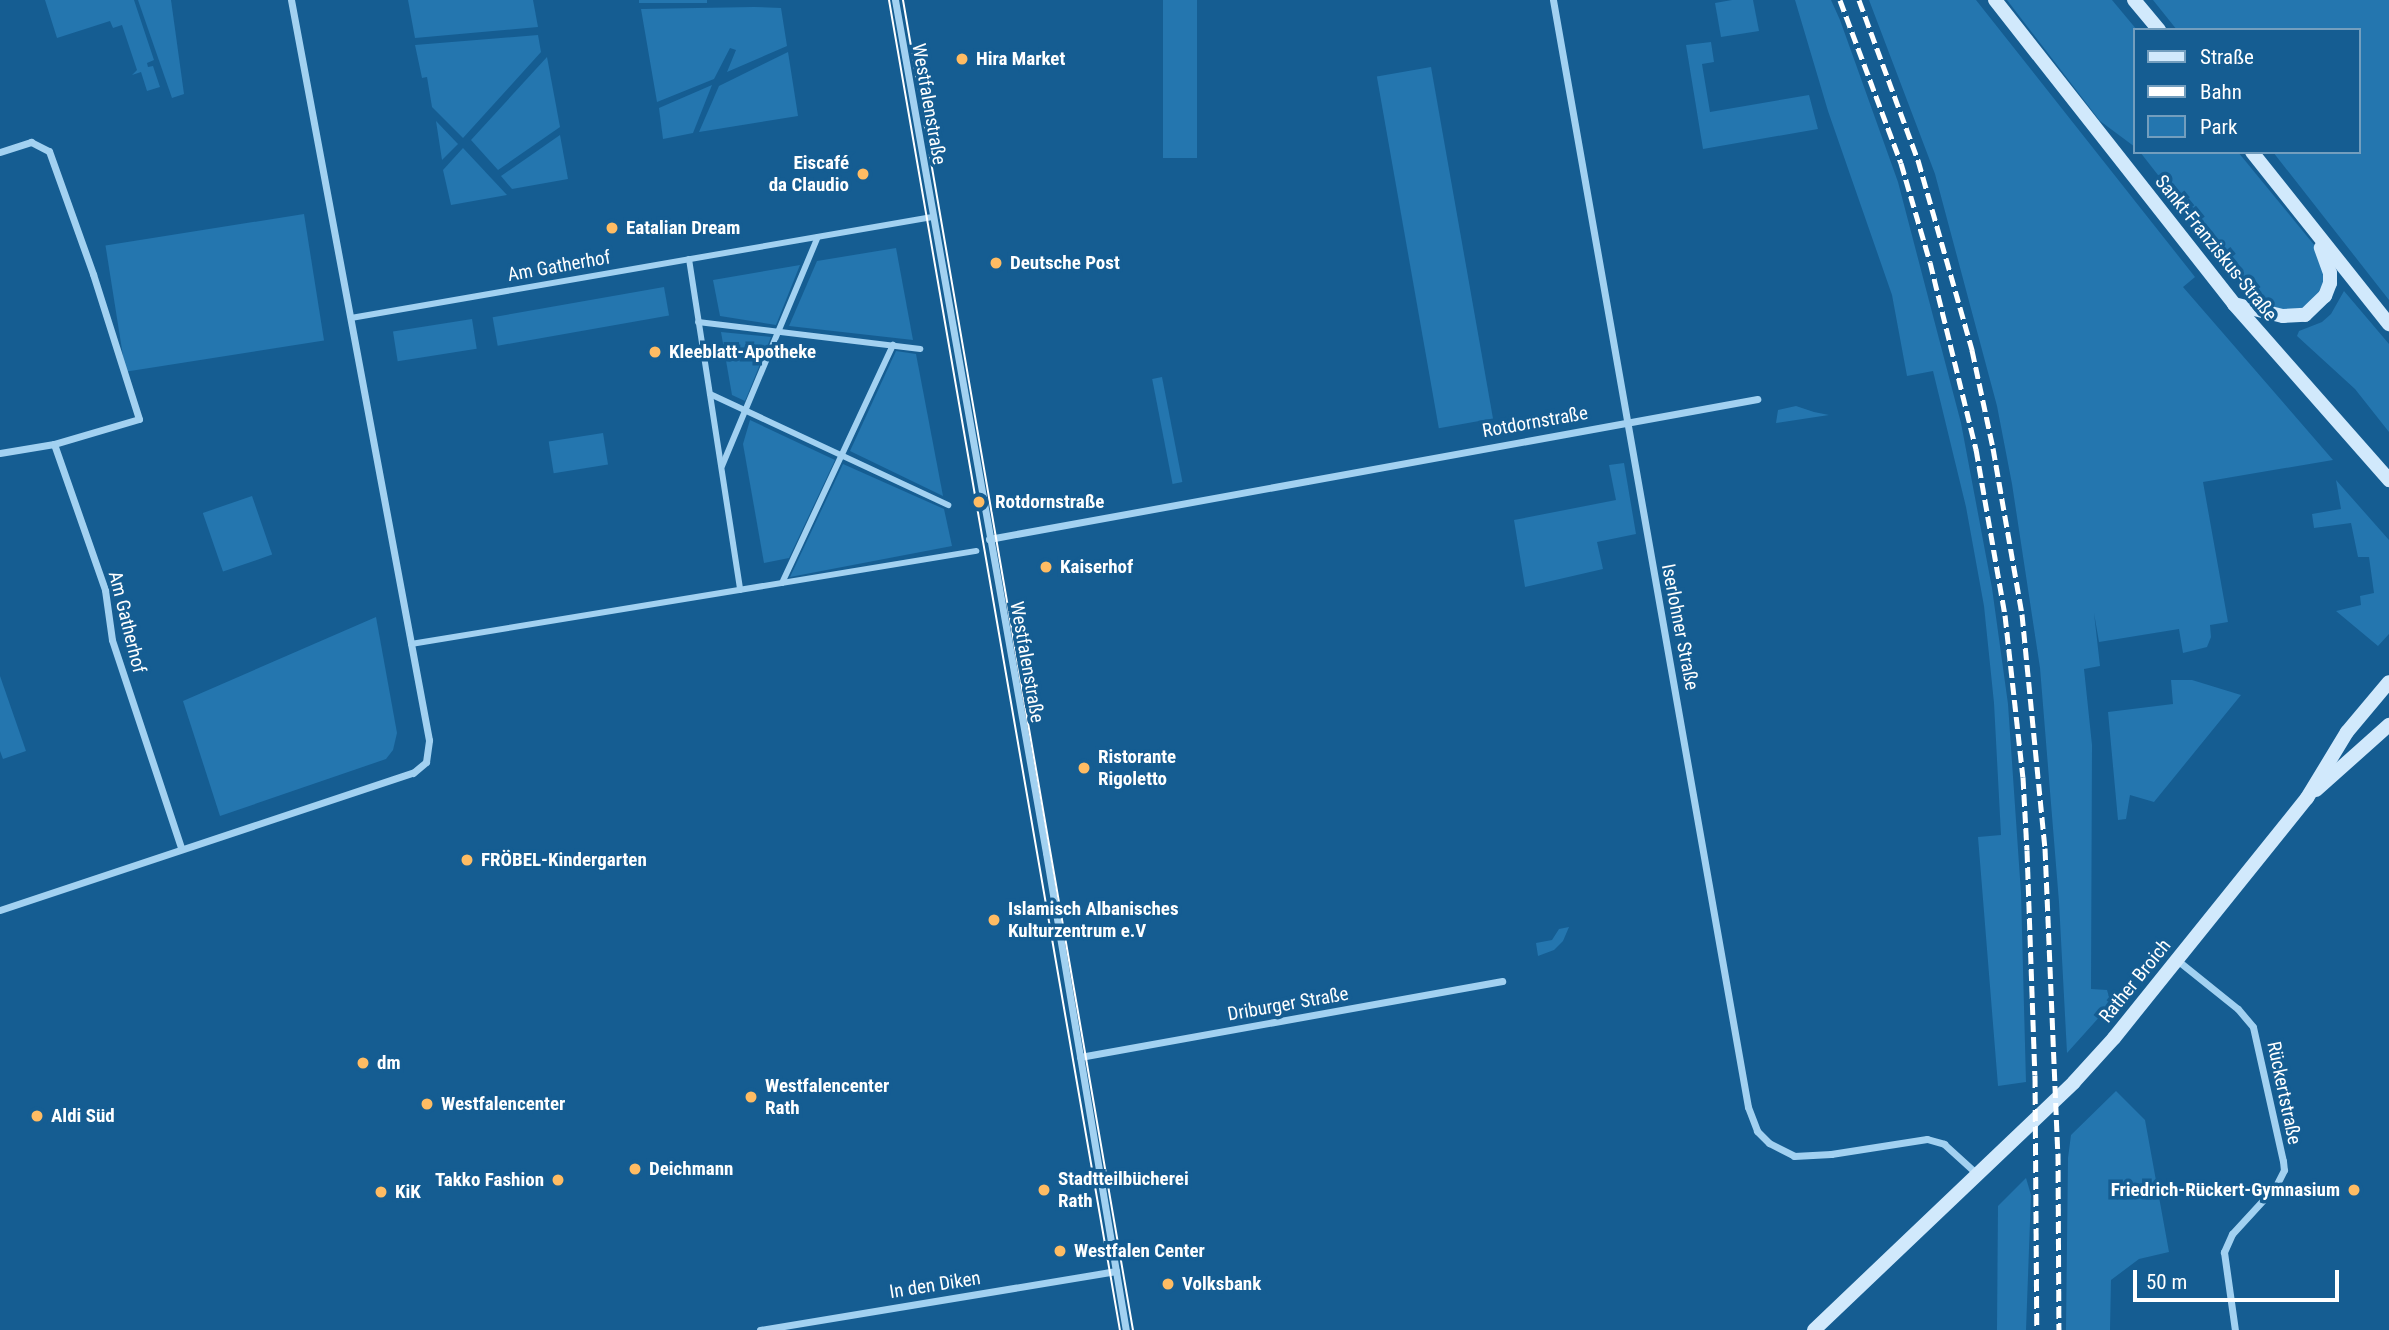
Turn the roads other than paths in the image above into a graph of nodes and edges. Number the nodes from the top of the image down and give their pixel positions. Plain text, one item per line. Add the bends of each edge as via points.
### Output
1 (292, 0) edge
2 (895, 0) edge
3 (1553, 0) edge
4 (2134, 0) edge
5 (1996, 1) edge
6 (2157, 28) edge
7 (0, 152) edge
8 (2254, 154) edge
9 (932, 217) junction
10 (2313, 231) junction
11 (818, 237) junction
12 (689, 259) junction
13 (2234, 303) junction
14 (351, 318) junction
15 (698, 322) junction
16 (2389, 324) edge
17 (778, 331) junction
18 (893, 345) junction
19 (920, 349) dead end
20 (709, 394) junction
21 (1757, 399) dead end
22 (745, 411) junction
23 (1628, 421) junction
24 (54, 443) junction
25 (0, 453) edge
26 (842, 456) junction
27 (721, 468) junction
28 (2389, 480) edge
29 (948, 505) dead end
30 (989, 539) junction
31 (976, 551) dead end
32 (782, 583) junction
33 (740, 590) junction
34 (411, 644) junction
35 (2389, 682) edge
36 (2389, 725) edge
37 (2307, 798) junction
38 (181, 848) junction
39 (0, 909) edge
40 (2176, 960) junction
41 (1502, 981) dead end
42 (1080, 1057) junction
43 (1977, 1174) junction
44 (1116, 1271) junction
45 (760, 1330) edge
46 (1126, 1330) edge
47 (1814, 1330) edge
48 (2235, 1330) edge

1 - 14 street
2 - 9 street, Westfalenstraße
3 - 23 street, Iserlohner Straße
4 - 6 main road
5 - 13 main road, Sankt-Franziskus-Straße
7 - 24 street via 31,142 49,151 139,419
8 - 10 main road
9 - 11 street, Am Gatherhof
9 - 30 street, Westfalenstraße
10 - 13 main road via 2330,273 2325,296 2315,308 2294,317
10 - 16 main road
11 - 12 street, Am Gatherhof
11 - 17 street
12 - 14 street, Am Gatherhof
12 - 15 street
13 - 28 main road, Sankt-Franziskus-Straße
14 - 34 street
15 - 17 street
15 - 20 street
17 - 18 street
17 - 22 street
18 - 19 street
18 - 26 street
20 - 22 street
20 - 27 street
21 - 23 street, Rotdornstraße
22 - 26 street
22 - 27 street
23 - 30 street, Rotdornstraße
23 - 43 street, Iserlohner Straße via 1748,1107 1758,1130 1769,1143 1794,1156 1911,1139 1936,1140
24 - 25 street
24 - 38 street, Am Gatherhof via 105,590 112,640
26 - 29 street
26 - 32 street
27 - 33 street
30 - 42 street, Westfalenstraße
31 - 32 street
32 - 33 street
33 - 34 street
34 - 38 street via 429,740 426,762 413,773
35 - 37 main road, Rather Broich via 2347,732
36 - 37 main road, Rather Broich
37 - 40 main road, Rather Broich
38 - 39 street
40 - 43 main road, Rather Broich via 2074,1082
40 - 48 street, Rückertstraße via 2238,1009 2253,1027 2283,1161 2276,1186 2232,1234 2224,1252
41 - 42 street, Driburger Straße
42 - 44 street, Westfalenstraße
43 - 47 main road, Rather Broich
44 - 45 street, In den Diken
44 - 46 street, Westfalenstraße

